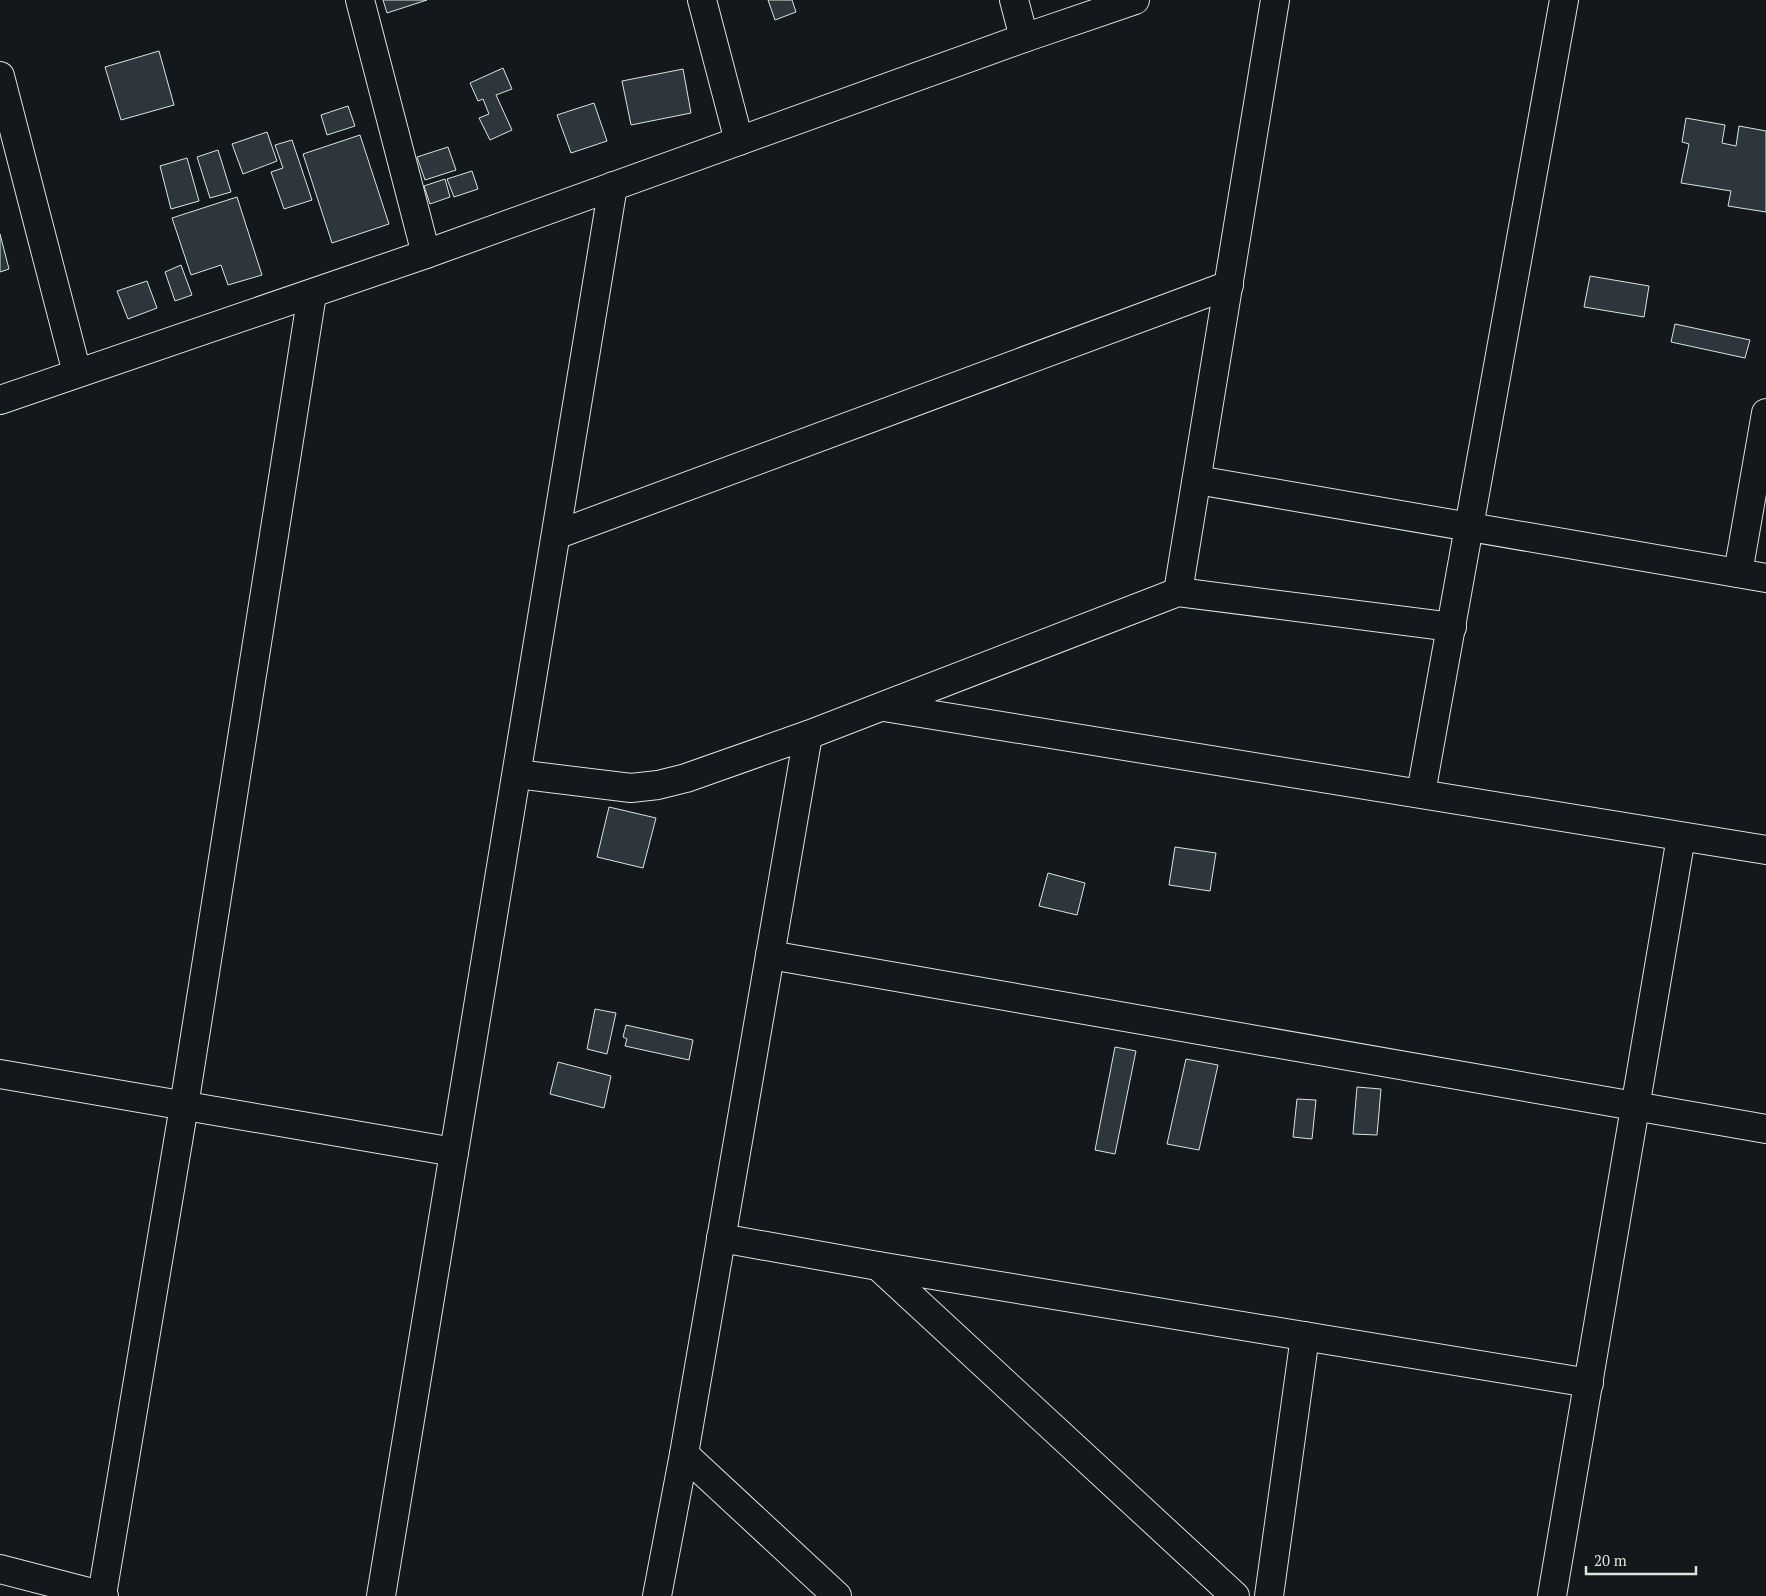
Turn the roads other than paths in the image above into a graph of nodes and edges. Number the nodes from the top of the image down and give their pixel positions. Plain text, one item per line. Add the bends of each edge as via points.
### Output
1 (360, 0) edge
2 (702, 0) edge
3 (1014, 0) edge
4 (1135, 0) edge
5 (1276, 0) edge
6 (1564, 0) edge
7 (1024, 38) junction
8 (0, 76) edge
9 (739, 141) junction
10 (613, 186) junction
11 (426, 254) junction
12 (1229, 285) junction
13 (312, 294) junction
14 (77, 373) junction
15 (0, 400) edge
16 (1766, 413) edge
17 (1197, 480) junction
18 (1470, 526) junction
19 (556, 535) junction
20 (1738, 573) junction
21 (1766, 578) edge
22 (1178, 592) junction
23 (1452, 627) junction
24 (882, 706) junction
25 (808, 734) junction
26 (516, 774) junction
27 (1421, 793) junction
28 (1681, 837) junction
29 (1766, 850) edge
30 (770, 955) junction
31 (0, 1074) edge
32 (184, 1106) junction
33 (1635, 1106) junction
34 (1766, 1129) edge
35 (454, 1152) junction
36 (721, 1238) junction
37 (878, 1266) junction
38 (1305, 1336) junction
39 (1589, 1382) junction
40 (684, 1454) junction
41 (0, 1569) edge
42 (103, 1596) edge
43 (381, 1596) edge
44 (657, 1596) edge
45 (837, 1596) edge
46 (1236, 1596) edge
47 (1268, 1596) edge
48 (1552, 1596) edge

1 - 11 street
2 - 9 street
3 - 7 street
4 - 7 street
5 - 12 street
6 - 18 street
7 - 9 street
8 - 14 street
9 - 10 street
10 - 11 street
10 - 19 street
11 - 13 street
12 - 17 street
12 - 19 street
13 - 14 street
13 - 32 street
14 - 15 street
16 - 20 street
17 - 18 street
17 - 22 street
18 - 20 street
18 - 23 street
19 - 26 street
20 - 21 street
22 - 23 street
22 - 24 street
23 - 27 street
24 - 25 street
24 - 27 street
25 - 26 street via 658,785 631,788
25 - 30 street
26 - 35 street
27 - 28 street
28 - 29 street
28 - 33 street
30 - 33 street
30 - 36 street
31 - 32 street
32 - 35 street
32 - 42 street
33 - 34 street
33 - 39 street
35 - 43 street
36 - 37 street
36 - 40 street
37 - 38 street
37 - 46 street
38 - 39 street
38 - 47 street
39 - 48 street
40 - 44 street
40 - 45 street
41 - 42 street

